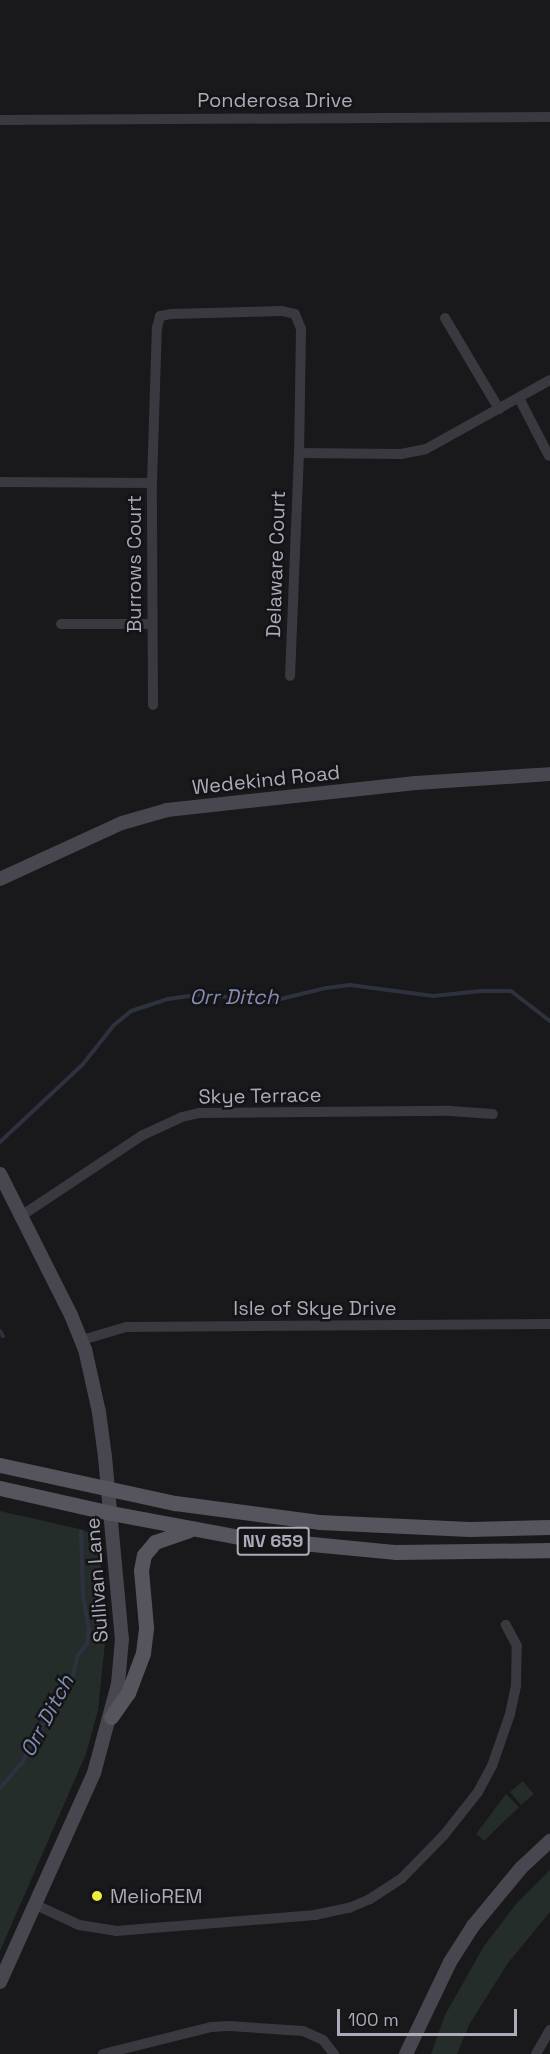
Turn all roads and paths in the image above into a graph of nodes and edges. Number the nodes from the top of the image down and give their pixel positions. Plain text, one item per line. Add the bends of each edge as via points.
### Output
1 (550, 117) edge
2 (0, 120) edge
3 (446, 318) dead end
4 (550, 380) edge
5 (519, 398) junction
6 (499, 409) junction
7 (299, 453) junction
8 (549, 456) edge
9 (0, 482) edge
10 (152, 483) junction
11 (61, 624) dead end
12 (152, 624) junction
13 (290, 676) dead end
14 (153, 705) dead end
15 (550, 774) edge
16 (0, 879) edge
17 (493, 1114) dead end
18 (0, 1174) edge
19 (21, 1216) junction
20 (550, 1324) edge
21 (81, 1340) junction
22 (0, 1465) edge
23 (0, 1488) edge
24 (109, 1490) junction
25 (111, 1513) junction
26 (550, 1527) edge
27 (191, 1529) junction
28 (550, 1551) edge
29 (506, 1624) dead end
30 (111, 1717) junction
31 (550, 1841) edge
32 (34, 1904) junction
33 (0, 1982) edge
34 (550, 2030) edge
35 (103, 2054) edge
36 (334, 2054) edge
37 (406, 2054) edge
38 (536, 2054) edge

1 - 2 street, Ponderosa Drive
3 - 6 street
4 - 5 street
5 - 6 street
5 - 8 street
6 - 7 street via 426,449 392,454
7 - 10 street, Burrows Court via 301,329 295,314 282,311 160,316
7 - 13 street, Delaware Court
9 - 10 street
10 - 12 street, Burrows Court
11 - 12 street
12 - 14 street, Burrows Court
15 - 16 street, Wedekind Road via 416,783 166,810 122,823
17 - 19 street, Skye Terrace via 450,1111 190,1115 143,1135
18 - 19 street, Sullivan Lane
19 - 21 street, Sullivan Lane
20 - 21 street, Isle of Skye Drive via 126,1327
21 - 24 street, Sullivan Lane via 99,1412
22 - 24 main road, NV 659
23 - 25 main road, NV 659
24 - 25 street, Sullivan Lane
24 - 26 main road, NV 659 via 319,1522 469,1529
25 - 27 main road, NV 659
25 - 30 street, Sullivan Lane via 122,1639
27 - 28 main road, NV 659 via 239,1538 396,1552
27 - 30 main road via 155,1542 144,1555 143,1653 128,1693
29 - 32 street via 517,1646 516,1685 492,1766 478,1792 444,1835 402,1878 370,1899 322,1914 116,1931 79,1924
30 - 32 street, Sullivan Lane via 87,1792
31 - 37 street via 521,1868 474,1926 450,1962
32 - 33 street, Sullivan Lane
34 - 38 street
35 - 36 street via 229,2026 303,2031 322,2040

